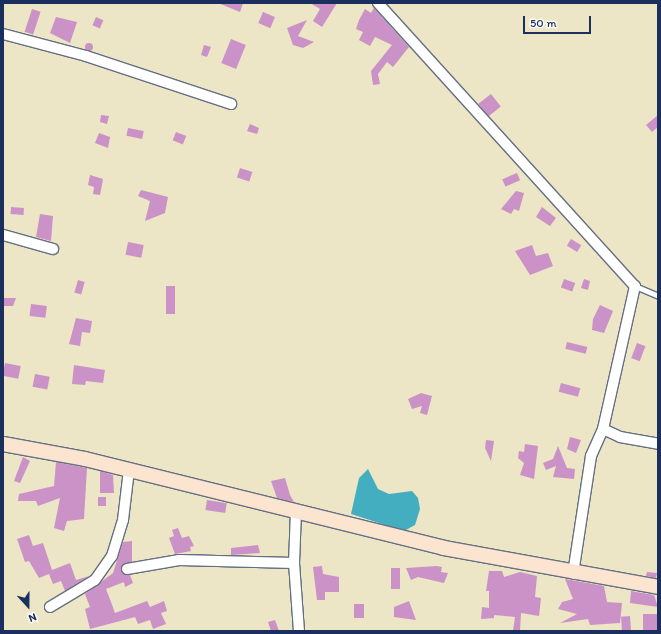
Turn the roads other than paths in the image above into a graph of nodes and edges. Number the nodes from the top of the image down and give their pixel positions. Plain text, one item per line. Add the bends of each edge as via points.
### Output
1 (378, 3) edge
2 (3, 34) edge
3 (231, 104) dead end
4 (3, 234) edge
5 (53, 249) dead end
6 (635, 286) junction
7 (658, 296) edge
8 (603, 429) junction
9 (3, 444) edge
10 (658, 444) edge
11 (128, 470) junction
12 (296, 512) junction
13 (294, 563) junction
14 (127, 569) dead end
15 (573, 574) junction
16 (658, 587) edge
17 (50, 607) dead end
18 (299, 631) edge

1 - 6 street
2 - 3 street via 86,56
4 - 5 street
6 - 7 lane
6 - 8 street
8 - 10 street via 615,436
8 - 15 street via 591,456
9 - 11 street
11 - 12 street
11 - 17 street via 123,520 112,556 96,580
12 - 13 street
12 - 15 street via 444,548
13 - 14 street via 179,560
13 - 18 street
15 - 16 street

